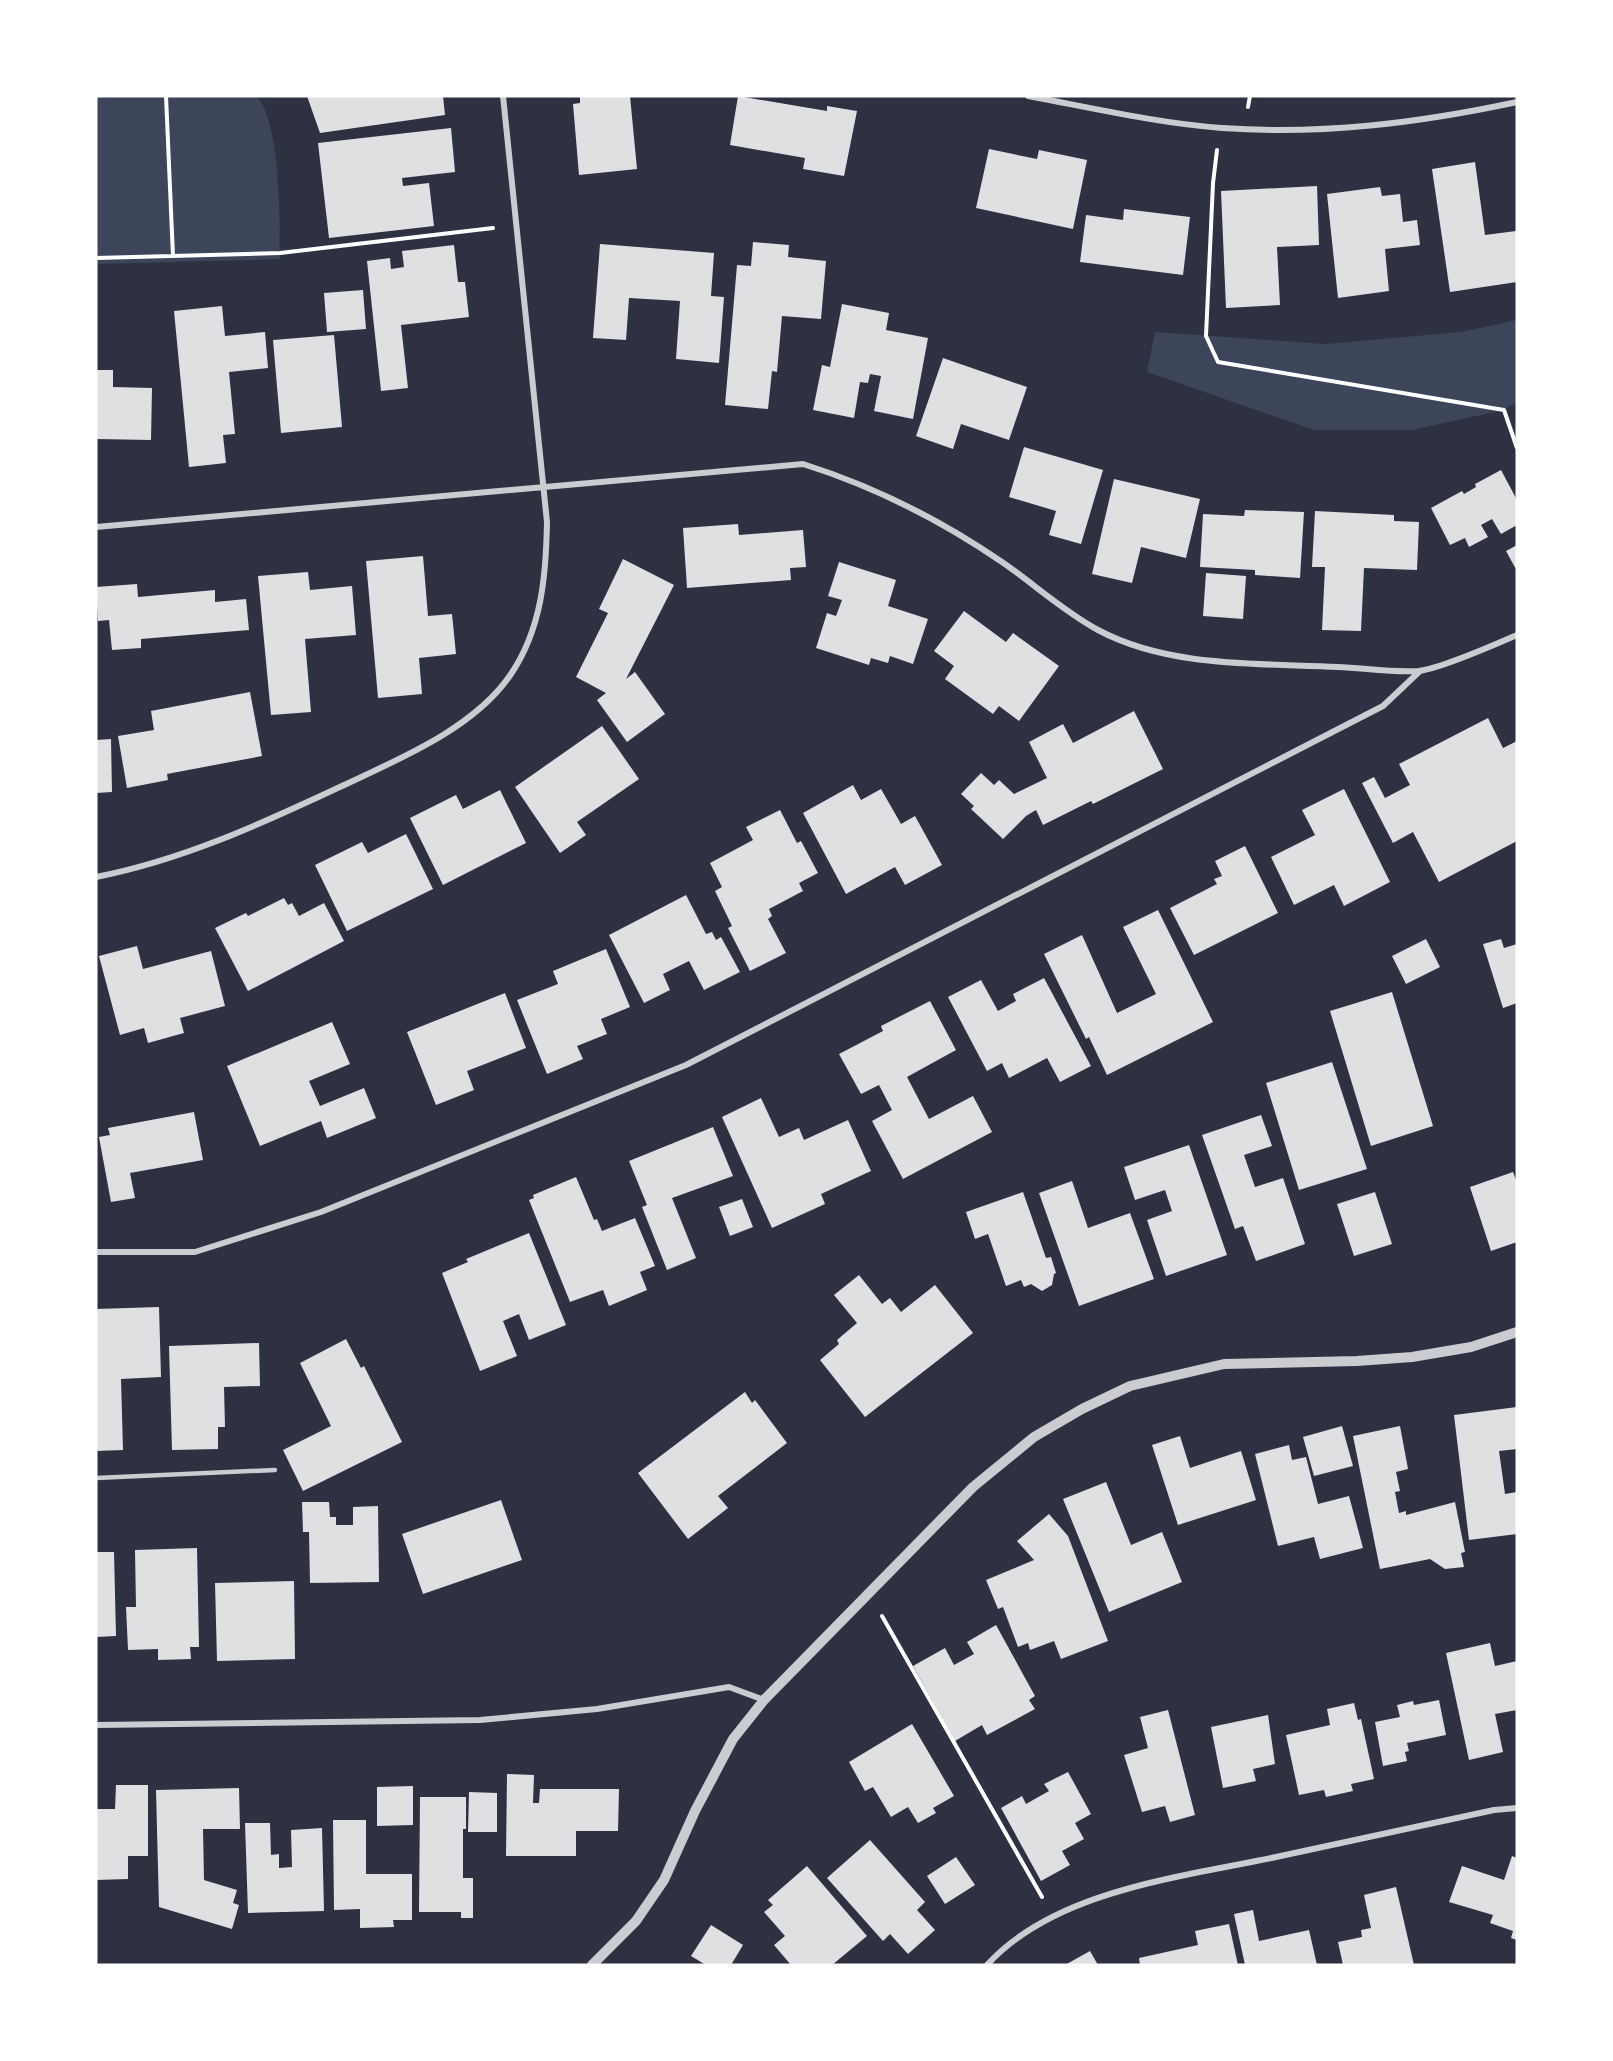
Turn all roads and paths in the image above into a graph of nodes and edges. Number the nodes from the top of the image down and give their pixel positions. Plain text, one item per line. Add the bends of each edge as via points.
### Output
1 (166, 96) edge
2 (503, 96) edge
3 (1028, 96) edge
4 (1517, 102) edge
5 (1220, 128) junction
6 (518, 225) junction
7 (173, 256) junction
8 (96, 258) edge
9 (1517, 448) edge
10 (543, 485) junction
11 (96, 526) edge
12 (1517, 635) edge
13 (1420, 671) junction
14 (96, 877) edge
15 (96, 1252) edge
16 (1517, 1332) edge
17 (275, 1470) dead end
18 (96, 1478) edge
19 (869, 1593) junction
20 (764, 1700) junction
21 (96, 1725) edge
22 (1517, 1808) edge
23 (1053, 1916) junction
24 (592, 1965) edge
25 (987, 1965) edge

1 - 7 path
2 - 6 street
3 - 5 street
4 - 5 street via 1442,118 1349,129
5 - 9 path via 1213,183 1206,336 1218,362 1504,410
6 - 7 path via 280,254
6 - 10 street
7 - 8 path
10 - 11 street
10 - 13 street via 803,464 852,479 897,501 1001,561 1050,599 1129,645 1229,662
10 - 14 street via 546,563 540,608 511,675 479,708 411,753 254,828 157,862
12 - 13 street
13 - 15 street via 1383,706 686,1065 321,1212 195,1252
16 - 19 street via 1471,1347 1412,1357 1224,1364 1130,1386 1034,1437 973,1487
17 - 18 lane
19 - 20 street
19 - 23 path
20 - 21 street via 729,1687 597,1709 480,1720
20 - 24 street via 734,1739 658,1888 636,1921
22 - 23 street via 1124,1889
23 - 25 street via 996,1954

